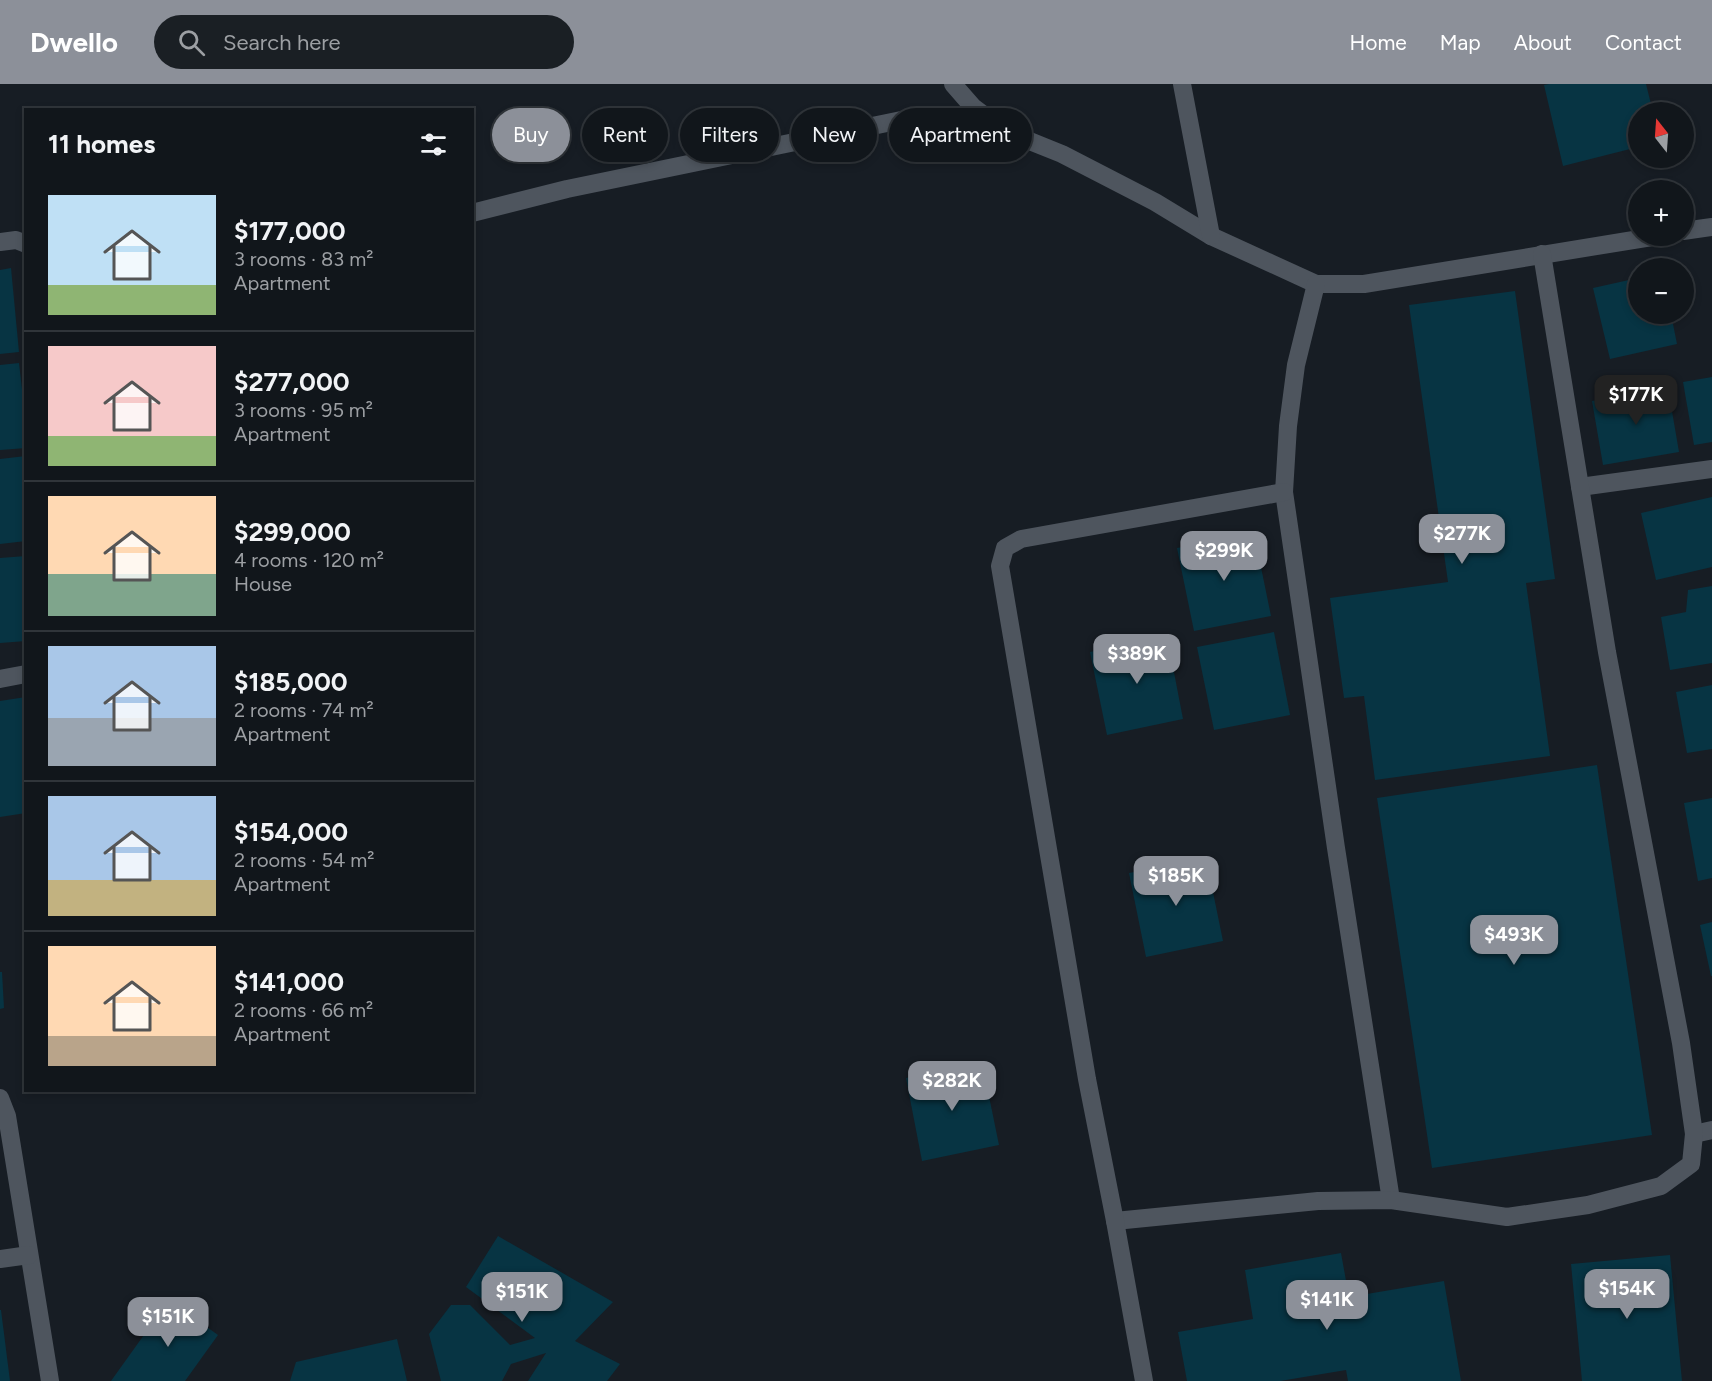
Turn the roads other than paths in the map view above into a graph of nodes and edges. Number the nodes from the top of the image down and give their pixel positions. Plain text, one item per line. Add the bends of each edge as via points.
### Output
1 (953, 84) edge
2 (1182, 84) edge
3 (889, 123) edge
4 (474, 212) edge
5 (1712, 227) edge
6 (1694, 229) edge
7 (1211, 236) junction
8 (1628, 241) edge
9 (0, 242) edge
10 (24, 243) edge
11 (1542, 254) junction
12 (1316, 284) junction
13 (1712, 469) edge
14 (1580, 487) junction
15 (1284, 492) junction
16 (24, 674) edge
17 (0, 679) edge
18 (0, 1098) edge
19 (1703, 1132) edge
20 (1392, 1200) junction
21 (1115, 1221) junction
22 (29, 1255) junction
23 (0, 1259) edge
24 (50, 1381) edge
25 (1144, 1381) edge

1 - 7 street via 973,107 1005,131 1155,202
2 - 7 street
3 - 4 street via 567,189
5 - 6 street
7 - 12 street
8 - 11 street
9 - 10 street
11 - 12 street via 1364,284
11 - 14 street
12 - 15 street via 1296,365
13 - 14 street
14 - 19 street via 1681,1043
15 - 20 street
15 - 21 street via 1021,538 1005,548 1000,566 1087,1079
16 - 17 street
18 - 22 street via 7,1116
19 - 20 street via 1690,1164 1661,1186 1588,1205 1507,1216
20 - 21 street via 1318,1201
21 - 25 street
22 - 23 street
22 - 24 street

